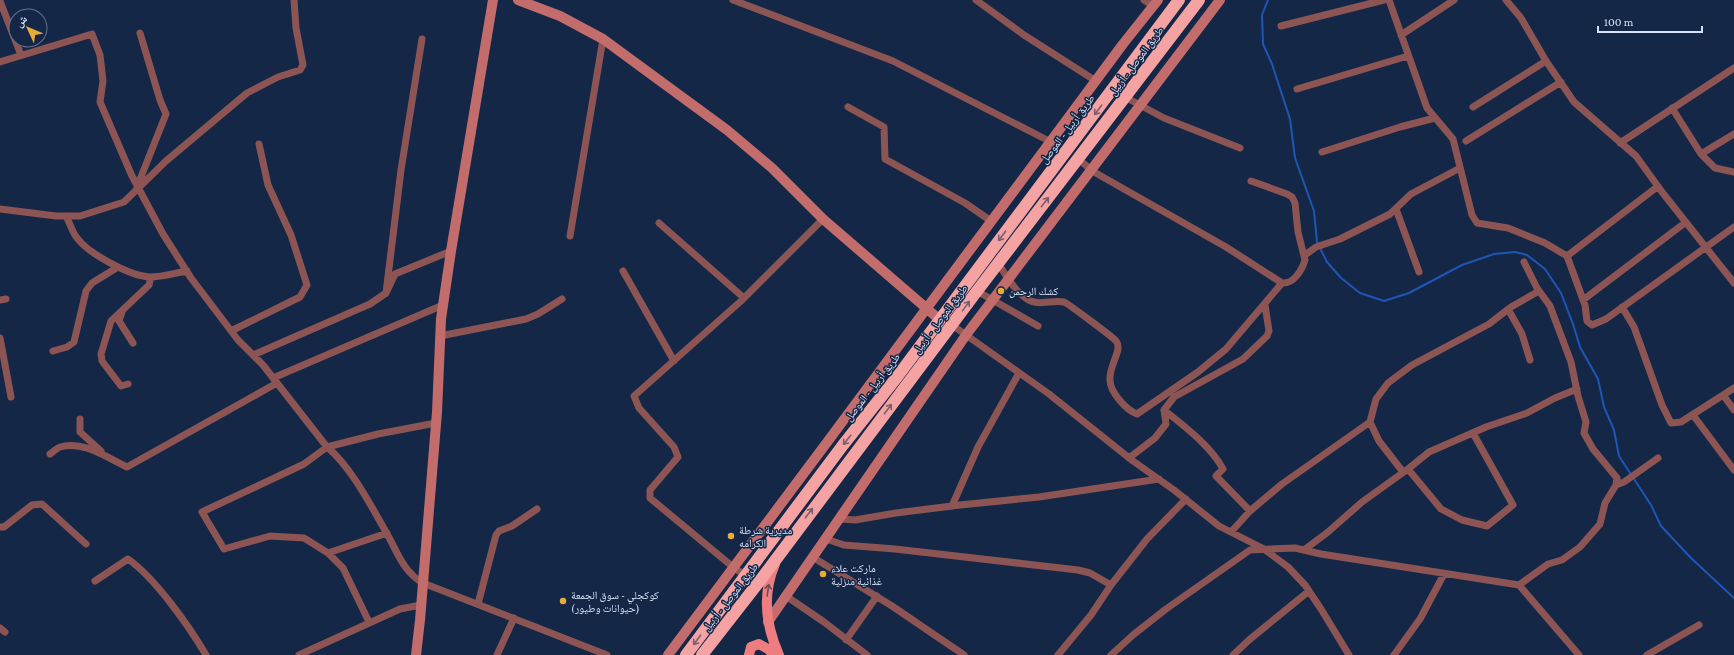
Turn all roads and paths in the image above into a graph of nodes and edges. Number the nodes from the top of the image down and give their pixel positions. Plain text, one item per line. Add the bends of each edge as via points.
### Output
1 (294, 0) edge
2 (493, 0) edge
3 (518, 0) edge
4 (733, 0) edge
5 (976, 0) edge
6 (1144, 0) edge
7 (1179, 0) edge
8 (1199, 0) edge
9 (1220, 0) edge
10 (1384, 0) edge
11 (1389, 0) edge
12 (1454, 0) edge
13 (1506, 0) edge
14 (0, 1) edge
15 (1155, 3) edge
16 (1281, 26) dead end
17 (140, 33) dead end
18 (1401, 35) junction
19 (422, 39) dead end
20 (603, 39) junction
21 (21, 55) junction
22 (1408, 56) junction
23 (1546, 61) junction
24 (0, 62) edge
25 (1734, 68) edge
26 (1096, 81) junction
27 (1561, 82) junction
28 (1297, 89) dead end
29 (1125, 97) junction
30 (1141, 105) junction
31 (1473, 106) dead end
32 (848, 107) dead end
33 (1672, 108) junction
34 (1435, 118) junction
35 (1734, 134) edge
36 (1466, 141) dead end
37 (1051, 142) junction
38 (1620, 143) junction
39 (259, 144) dead end
40 (1240, 148) dead end
41 (1322, 152) dead end
42 (1702, 154) junction
43 (1078, 159) junction
44 (1460, 168) junction
45 (1092, 170) junction
46 (1734, 172) edge
47 (1251, 181) dead end
48 (1658, 187) junction
49 (138, 188) junction
50 (0, 209) edge
51 (1396, 209) junction
52 (66, 216) junction
53 (823, 219) junction
54 (991, 221) junction
55 (1686, 222) junction
56 (659, 223) dead end
57 (1734, 227) edge
58 (570, 236) dead end
59 (1706, 247) junction
60 (451, 251) junction
61 (1305, 255) junction
62 (1567, 256) junction
63 (1524, 262) dead end
64 (998, 263) junction
65 (118, 268) junction
66 (187, 271) junction
67 (623, 271) dead end
68 (1419, 272) dead end
69 (151, 277) junction
70 (1008, 279) junction
71 (1282, 283) junction
72 (1734, 283) edge
73 (977, 291) junction
74 (1539, 291) junction
75 (386, 293) junction
76 (744, 298) junction
77 (562, 299) dead end
78 (993, 300) junction
79 (1583, 300) junction
80 (1265, 304) junction
81 (443, 305) junction
82 (1622, 307) junction
83 (926, 309) junction
84 (1508, 309) junction
85 (122, 312) junction
86 (940, 320) junction
87 (952, 325) junction
88 (1038, 326) dead end
89 (231, 331) junction
90 (966, 335) junction
91 (440, 336) junction
92 (0, 338) edge
93 (133, 342) dead end
94 (53, 351) dead end
95 (253, 355) junction
96 (1530, 360) dead end
97 (674, 361) junction
98 (1019, 373) junction
99 (275, 380) junction
100 (128, 384) dead end
101 (1734, 388) edge
102 (1577, 390) junction
103 (1723, 395) junction
104 (11, 397) dead end
105 (1164, 410) junction
106 (1734, 410) edge
107 (1693, 415) junction
108 (80, 419) dead end
109 (1370, 422) junction
110 (436, 423) junction
111 (1473, 433) junction
112 (327, 447) junction
113 (50, 454) dead end
114 (105, 455) junction
115 (1129, 458) junction
116 (1658, 458) dead end
117 (1734, 470) edge
118 (1406, 471) junction
119 (1159, 479) junction
120 (1616, 485) junction
121 (1186, 500) junction
122 (952, 506) junction
123 (536, 509) dead end
124 (1250, 511) junction
125 (841, 519) junction
126 (0, 527) edge
127 (1231, 532) junction
128 (387, 533) junction
129 (826, 539) junction
130 (86, 544) dead end
131 (784, 547) junction
132 (1264, 549) junction
133 (1304, 550) junction
134 (328, 553) junction
135 (814, 558) junction
136 (732, 567) junction
137 (1444, 574) junction
138 (746, 576) junction
139 (96, 581) dead end
140 (423, 582) junction
141 (1112, 585) junction
142 (1519, 585) junction
143 (1309, 591) junction
144 (786, 596) junction
145 (877, 596) junction
146 (478, 604) junction
147 (421, 605) junction
148 (514, 618) junction
149 (369, 622) junction
150 (768, 622) junction
151 (1699, 625) dead end
152 (846, 640) junction
153 (1346, 654) edge
154 (206, 655) edge
155 (299, 655) edge
156 (416, 655) edge
157 (497, 655) edge
158 (607, 655) edge
159 (668, 655) edge
160 (686, 655) edge
161 (702, 655) edge
162 (749, 655) edge
163 (774, 655) edge
164 (779, 655) edge
165 (867, 655) edge
166 (964, 655) edge
167 (1058, 655) edge
168 (1111, 655) edge
169 (1233, 655) edge
170 (1394, 655) edge
171 (1579, 655) edge
172 (1647, 655) edge

1 - 49 street via 303,65 300,70 278,77 247,93
2 - 60 main road
3 - 20 main road via 560,16
4 - 37 street via 893,61
5 - 26 street via 1024,35
6 - 15 street
7 -> 86 highway, طريق أربيل - الموصل
8 - 29 highway, طريق الموصل - أربيل
9 - 30 main road
10 - 16 street
11 - 18 street
12 - 18 street
13 - 23 street via 1521,18
14 - 21 street
15 - 26 main road
17 - 49 street via 166,114
18 - 22 street
19 - 75 street
20 - 53 main road via 727,130 772,168
20 - 58 street
21 - 24 street
21 - 49 street via 92,34 100,55 103,81 100,102
22 - 28 street
22 - 34 street via 1426,108
23 - 27 street
23 - 31 street
25 - 33 street
26 - 37 main road
27 - 36 street
27 - 38 street via 1574,102
29 - 30 street
29 - 43 highway, طريق الموصل - أربيل
30 - 40 street via 1164,118
30 - 45 main road
32 - 54 street via 884,127 885,159 965,203
33 - 38 street
33 - 42 street
34 - 41 street
34 - 44 street via 1453,139
35 - 42 street
37 - 54 main road
38 - 48 street via 1636,156
39 - 89 street via 268,185 291,235 307,284 300,297
42 - 46 street via 1716,168
43 - 45 street
64 -> 43 highway, طريق الموصل - أربيل
44 - 51 street via 1412,194
44 - 62 street via 1472,215 1477,223 1508,228 1545,243
45 - 70 main road
45 - 71 street via 1226,247
47 - 61 street via 1292,197
48 - 55 street
48 - 62 street
49 - 52 street via 124,202 80,216
49 - 66 street
50 - 52 street
51 - 61 street via 1340,239 1316,247
51 - 68 street
52 - 65 street via 77,238
53 - 76 street
53 - 83 main road
54 - 83 main road
55 - 59 street
55 - 79 street
56 - 76 street
57 - 59 street
59 - 72 street
59 - 82 street
60 - 75 street via 395,274
60 - 81 main road
61 - 71 street via 1304,265 1299,273 1293,279
62 - 79 street
63 - 74 street
64 - 70 street
64 - 73 highway, طريق الموصل - أربيل
65 - 69 street via 136,275
65 - 94 street via 92,283 86,291 74,342 68,347
66 - 69 street
66 - 89 street
67 - 97 street
69 - 85 street via 149,285
70 - 78 main road
70 - 80 street via 1032,302 1063,302 1071,305 1116,341 1118,349 1109,379 1110,385 1122,404 1137,414 1198,372 1226,349
71 - 80 street
73 - 78 street
87 -> 73 highway, طريق الموصل - أربيل
74 - 84 street
74 - 102 street via 1550,306 1559,328 1571,362
75 - 95 street via 370,304
76 - 97 street
77 - 91 street via 526,319
78 - 88 street
78 - 90 main road
79 - 82 street via 1587,321 1592,325 1606,319
80 - 105 street via 1269,331 1267,336 1243,359 1174,397
81 - 91 main road
81 - 99 street
82 - 107 street via 1634,327 1671,423 1681,422
83 - 86 main road
83 - 136 main road
84 - 96 street via 1522,334
84 - 109 street via 1489,324 1412,365 1388,383 1376,400
85 - 93 street via 119,321
85 - 100 street via 111,321 101,354 102,361 121,386
86 -> 138 highway, طريق أربيل - الموصل
87 - 90 street
131 -> 87 highway, طريق الموصل - أربيل
89 - 95 street
90 - 98 street
90 - 125 main road
91 - 110 main road
92 - 104 street
95 - 99 street
97 - 136 street via 634,396 639,408 674,447 678,457 650,490 650,498
98 - 115 street
98 - 122 street via 978,447
99 - 112 street
99 - 114 street via 127,466
101 - 103 street
102 - 111 street via 1527,413
102 - 120 street via 1586,422 1584,433 1593,449 1617,478
103 - 106 street
103 - 107 street
105 - 115 street via 1166,424 1155,438
105 - 124 street via 1218,459 1223,469 1216,476
107 - 117 street
108 - 114 street via 80,432
109 - 118 street via 1379,441
109 - 124 street via 1282,484
110 - 112 street
110 - 140 main road
111 - 118 street via 1429,452
111 - 118 street via 1513,505 1487,526 1462,520 1441,508
112 - 128 street via 339,458
112 - 134 street via 304,464 202,512 224,549 270,536 304,538
113 - 114 street via 60,447 76,446
115 - 119 street
116 - 120 street
118 - 133 street via 1362,502
119 - 121 street
119 - 122 street via 1039,497
120 - 142 street via 1605,503 1600,524 1580,547 1562,560 1548,564
121 - 127 street via 1219,526
121 - 141 street via 1147,539
122 - 125 street via 855,520
123 - 146 street via 496,535
124 - 127 street
125 - 129 main road
126 - 130 street via 4,527 32,505 42,504
127 - 132 street
128 - 134 street
128 - 140 street via 404,566 414,578
129 - 135 main road
129 - 141 street via 844,545 1078,570 1090,573
150 -> 131 main road via 769,583
131 - 161 highway, طريق الموصل - أربيل
132 - 133 street
132 - 143 street via 1288,566
132 - 168 street via 1250,550 1166,609
133 - 137 street
134 - 149 street via 343,568
135 - 144 main road
135 - 145 street
136 - 138 street
136 - 159 main road
137 - 142 street
137 - 170 street via 1420,619
138 -> 160 highway, طريق أربيل - الموصل
139 - 154 street via 128,559 157,587
140 - 146 street
140 - 147 main road
141 - 167 street
142 - 171 street
143 - 153 street
143 - 169 street
144 - 150 main road
144 - 152 street
145 - 152 street
145 - 166 street
146 - 148 street
147 - 149 street via 400,609
147 - 156 main road
148 - 157 street
148 - 158 street
149 - 155 street
150 - 164 main road
151 - 172 street
152 - 165 street
162 - 163 main road via 751,647 759,644

